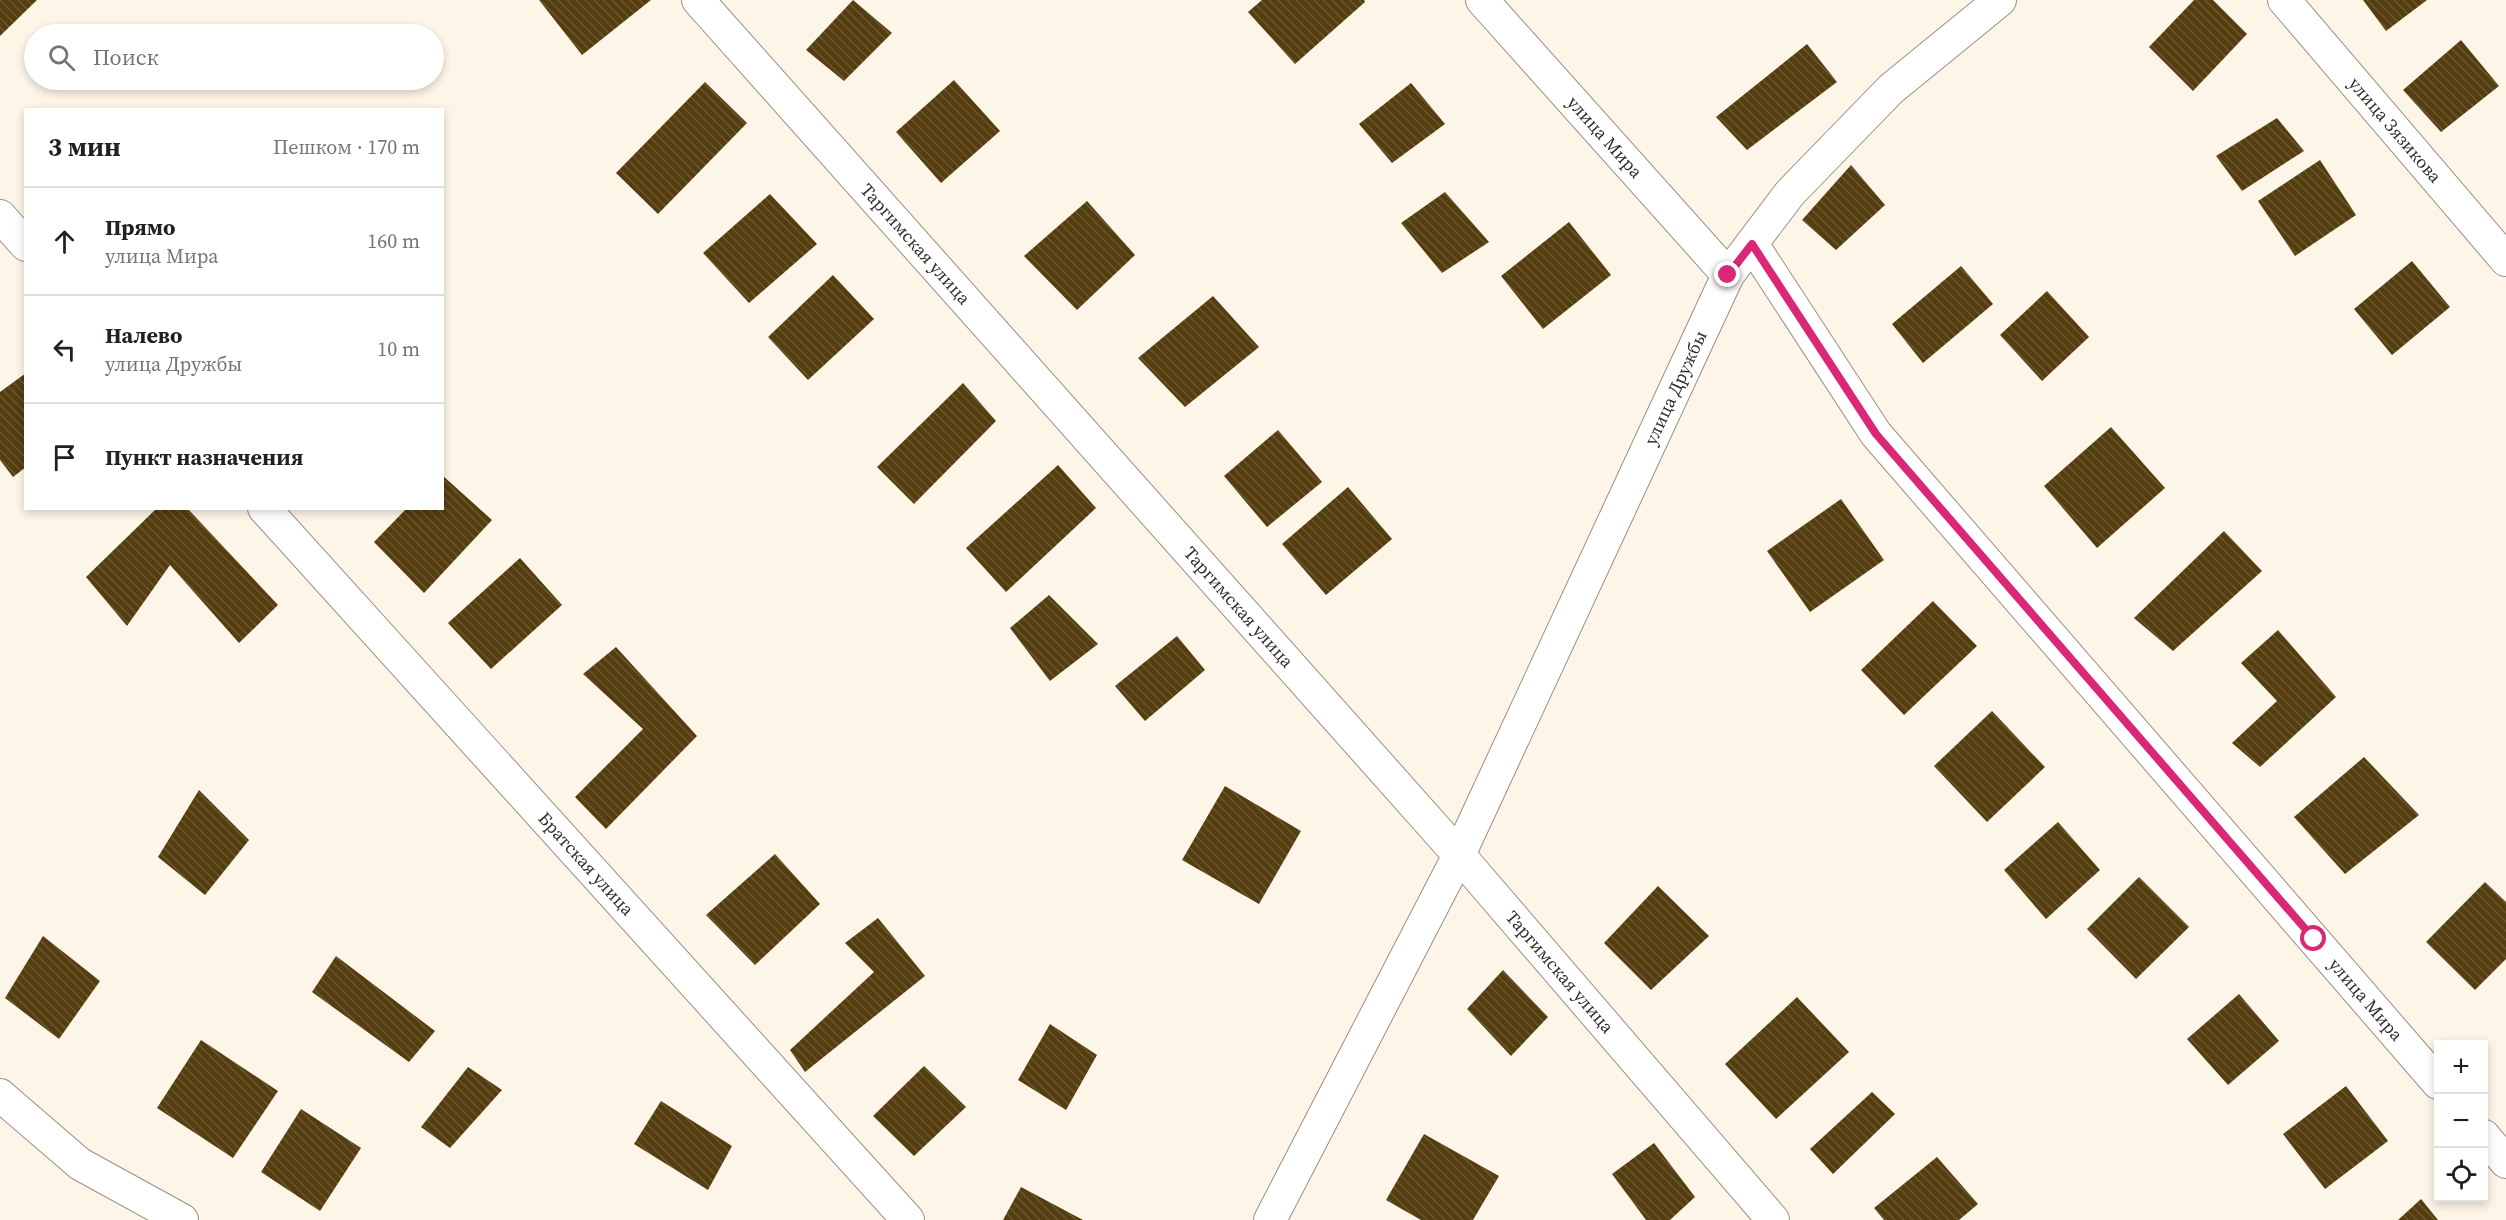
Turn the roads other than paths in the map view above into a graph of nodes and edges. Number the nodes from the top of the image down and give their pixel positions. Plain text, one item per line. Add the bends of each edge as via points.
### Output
1 (698, 0) edge
2 (1482, 0) edge
3 (2000, 0) edge
4 (2284, 0) edge
5 (0, 216) edge
6 (24, 243) edge
7 (1752, 244) junction
8 (2506, 260) edge
9 (1728, 275) junction
10 (266, 510) edge
11 (1459, 855) junction
12 (2434, 1077) edge
13 (0, 1095) edge
14 (2488, 1141) edge
15 (2506, 1162) edge
16 (182, 1220) edge
17 (908, 1220) edge
18 (1270, 1220) edge
19 (1773, 1220) edge

1 - 11 street, Таргимская улица
2 - 9 street, улица Мира
3 - 7 street, улица Дружбы via 1891,89 1790,193
4 - 8 street, улица Зязикова
5 - 6 street
7 - 9 street, улица Дружбы
7 - 12 street, улица Мира via 1876,434
9 - 11 street, улица Дружбы
10 - 17 street, Братская улица
11 - 18 street, улица Дружбы
11 - 19 street, Таргимская улица
13 - 16 street via 80,1164
14 - 15 street

